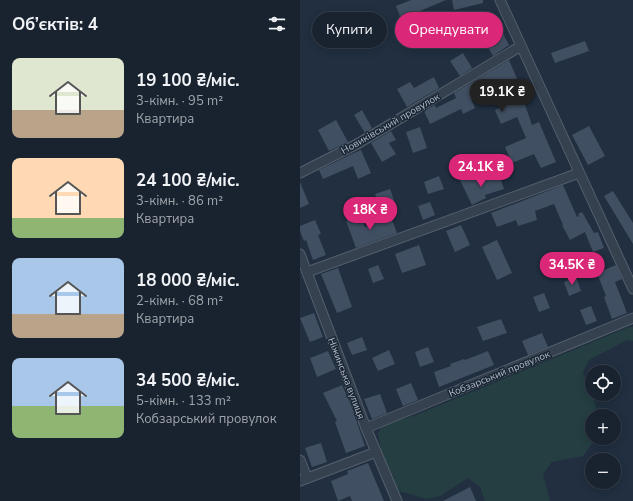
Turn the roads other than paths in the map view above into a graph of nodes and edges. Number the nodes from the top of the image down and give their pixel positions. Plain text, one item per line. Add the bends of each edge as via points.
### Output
1 (500, 0) edge
2 (521, 46) junction
3 (300, 173) edge
4 (579, 173) junction
5 (300, 254) edge
6 (307, 272) junction
7 (633, 289) edge
8 (633, 318) edge
9 (366, 428) junction
10 (376, 452) junction
11 (300, 460) edge
12 (303, 480) edge
13 (397, 501) edge

1 - 2 street
2 - 3 street, Новиківський провулок via 359,143
2 - 4 street
4 - 6 street
4 - 7 street
5 - 6 street, Ніжинська вулиця
6 - 9 street, Ніжинська вулиця
8 - 9 street, Кобзарський провулок
9 - 10 street, Ніжинська вулиця
10 - 12 street
10 - 13 street, Ніжинська вулиця
11 - 12 street

